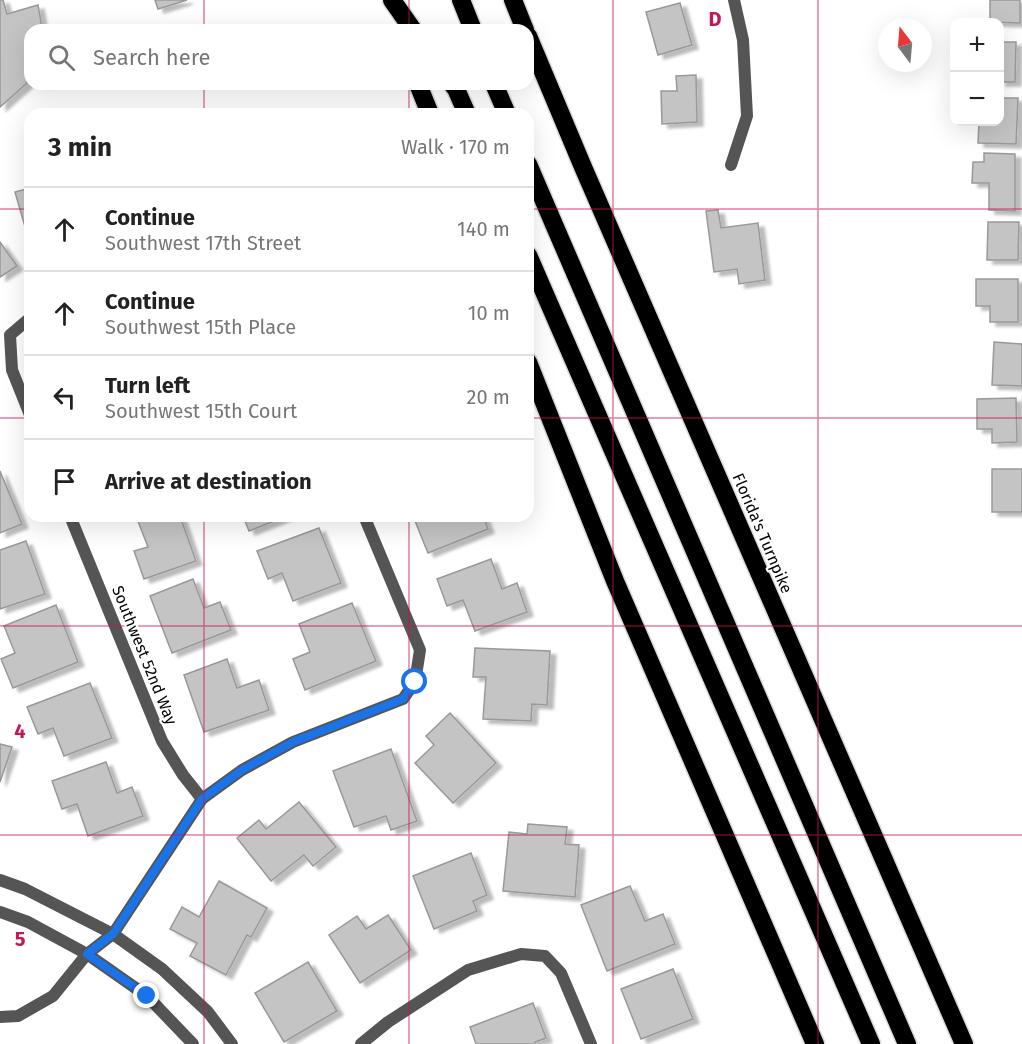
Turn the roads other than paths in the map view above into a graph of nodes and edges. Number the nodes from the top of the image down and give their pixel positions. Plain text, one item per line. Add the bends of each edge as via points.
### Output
1 (385, 0) edge
2 (392, 0) edge
3 (461, 0) edge
4 (513, 0) edge
5 (734, 0) edge
6 (394, 24) edge
7 (409, 24) edge
8 (470, 24) edge
9 (523, 24) edge
10 (534, 50) edge
11 (420, 90) edge
12 (456, 90) edge
13 (497, 90) edge
14 (428, 108) edge
15 (464, 108) edge
16 (504, 108) edge
17 (730, 165) dead end
18 (534, 178) edge
19 (534, 269) edge
20 (24, 323) edge
21 (534, 377) edge
22 (24, 400) edge
23 (72, 522) edge
24 (367, 522) edge
25 (202, 799) junction
26 (0, 880) edge
27 (0, 912) edge
28 (113, 934) junction
29 (87, 954) junction
30 (0, 1017) edge
31 (193, 1044) edge
32 (231, 1044) edge
33 (361, 1044) edge
34 (591, 1044) edge
35 (815, 1044) edge
36 (871, 1044) edge
37 (907, 1044) edge
38 (964, 1044) edge

1 - 6 highway
2 - 7 highway
3 - 8 highway
4 - 9 highway
5 - 17 street via 743,40 747,116
10 - 38 highway, Florida's Turnpike
11 - 14 highway
12 - 15 highway
13 - 16 highway
18 - 37 highway
19 - 36 highway
20 - 22 street via 9,335 12,370
21 - 35 highway via 615,581
23 - 25 street, Southwest 52nd Way via 162,741
24 - 25 street via 420,650 415,682 403,699 293,742 242,770
25 - 28 street
26 - 28 street
27 - 29 street via 28,922
28 - 29 street
28 - 32 street via 162,969 201,1005
29 - 30 street via 53,996 18,1016
29 - 31 street via 147,996
33 - 34 street via 468,970 521,954 545,956 561,973

